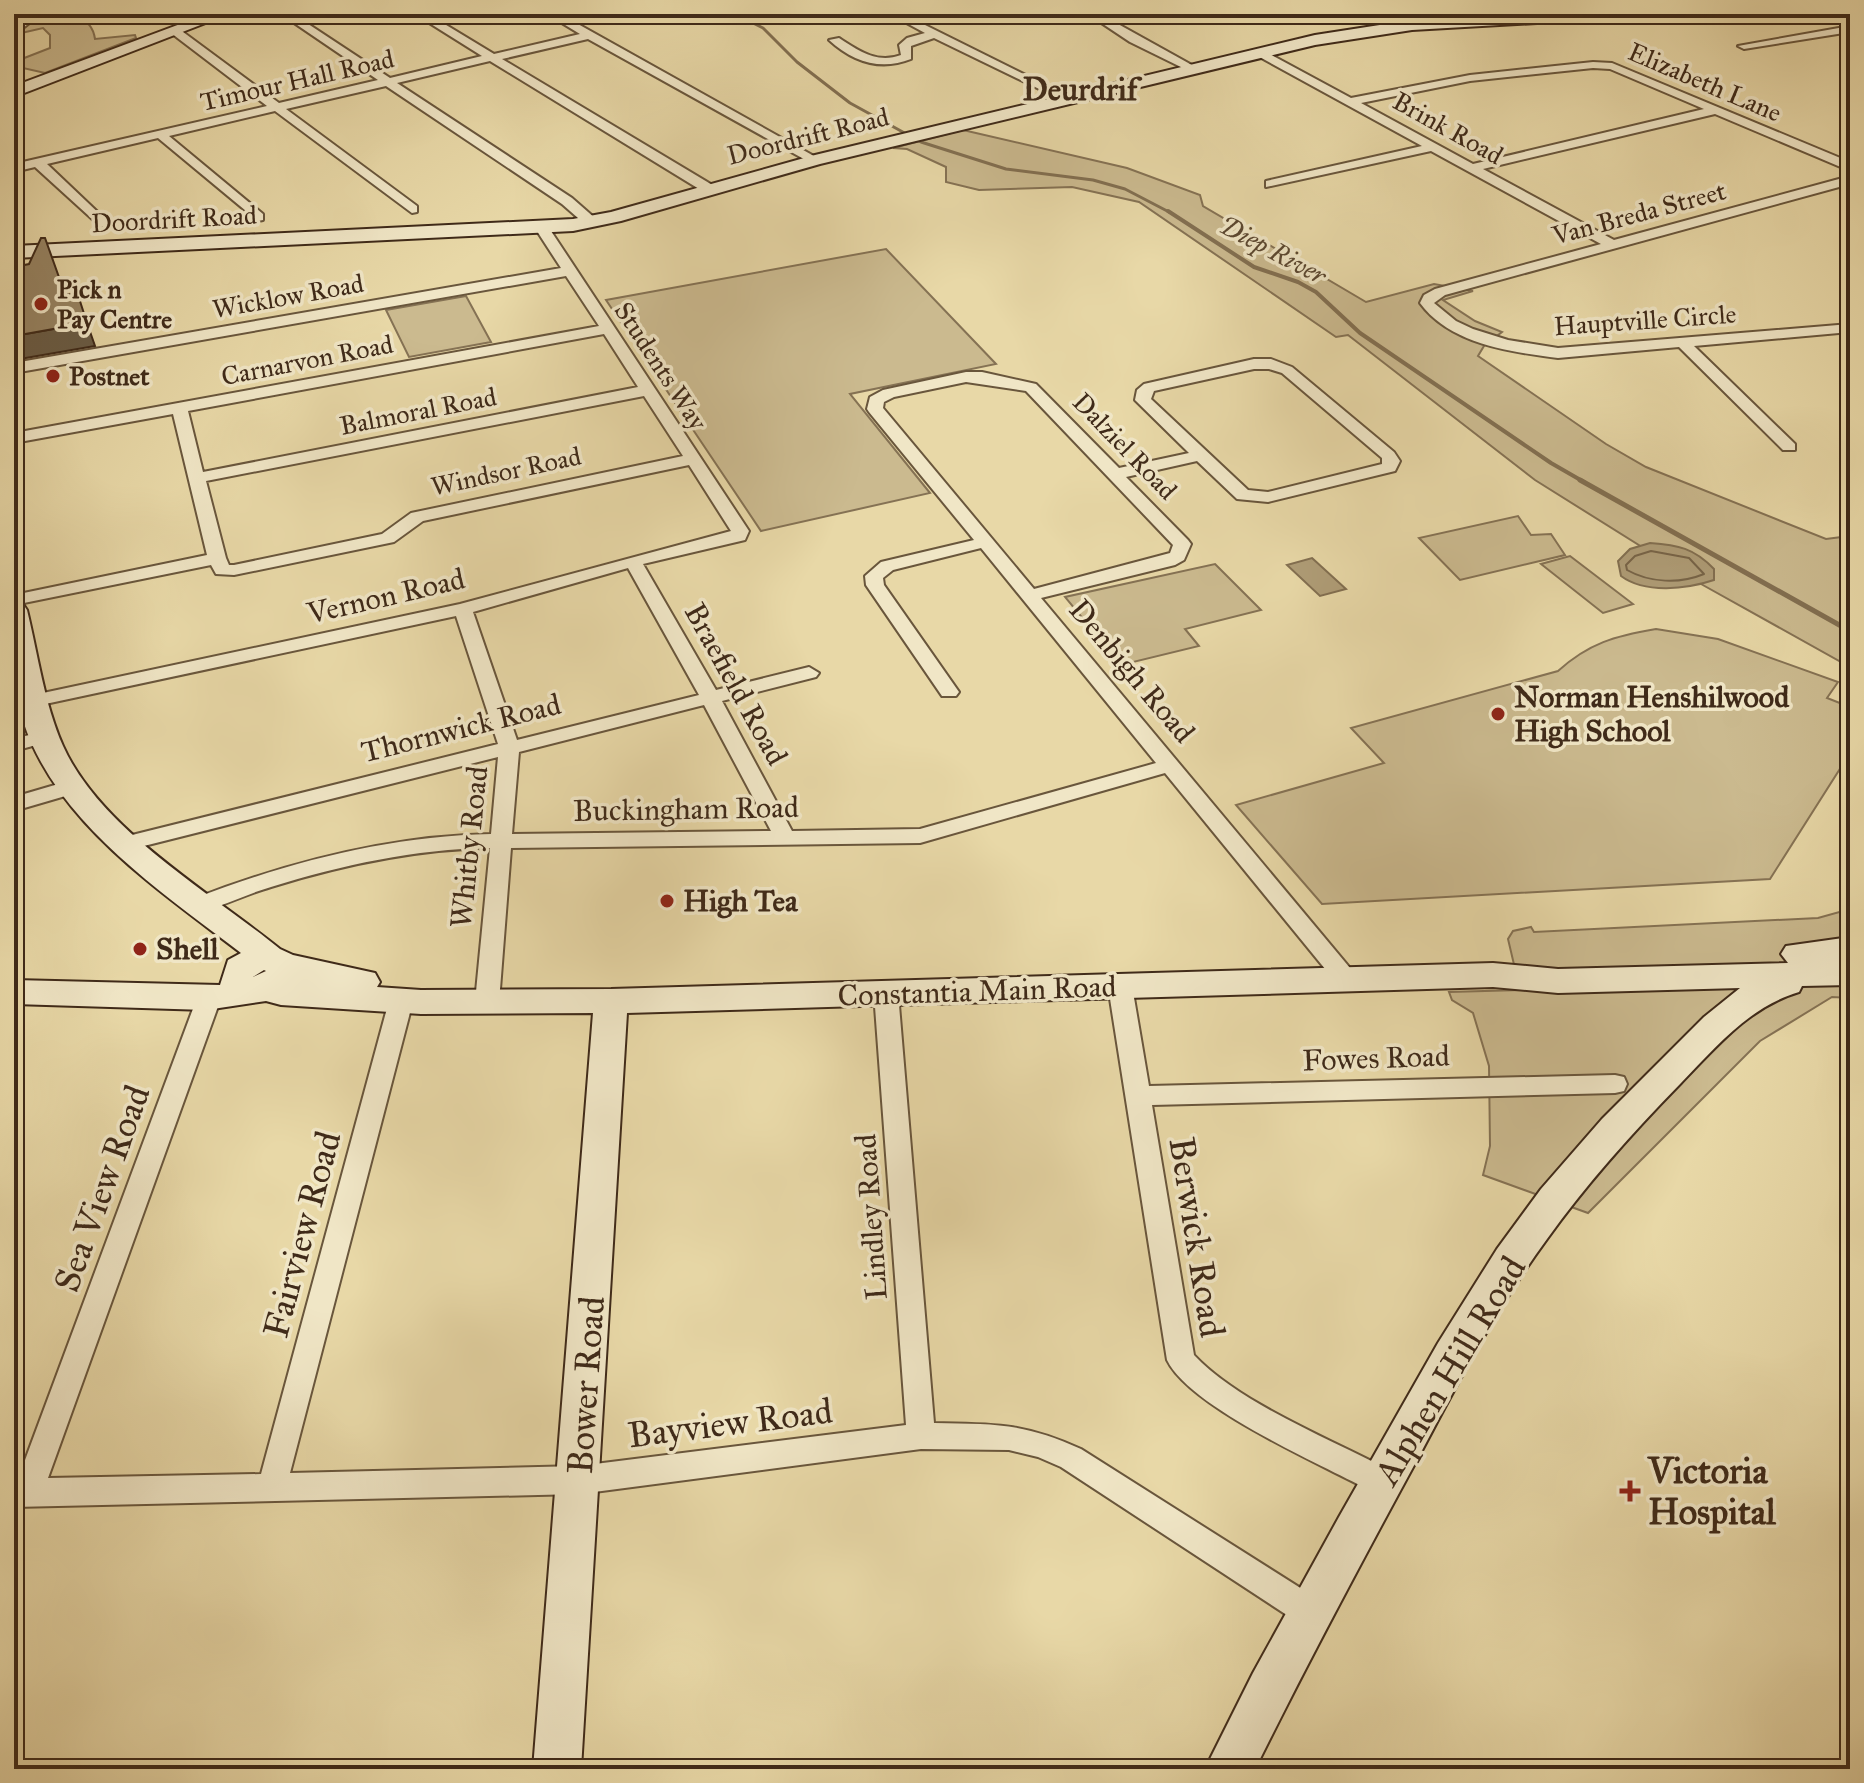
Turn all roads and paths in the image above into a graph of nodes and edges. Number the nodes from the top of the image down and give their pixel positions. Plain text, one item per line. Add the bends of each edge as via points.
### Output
1 (36, 14) edge
2 (221, 14) edge
3 (286, 14) edge
4 (420, 14) edge
5 (552, 14) edge
6 (1093, 14) edge
7 (1607, 14) edge
8 (905, 15) edge
9 (1837, 20) dead end
10 (1339, 21) dead end
11 (1850, 27) edge
12 (175, 31) junction
13 (1363, 31) junction
14 (14, 32) edge
15 (936, 34) junction
16 (590, 35) junction
17 (835, 40) dead end
18 (1744, 46) dead end
19 (1260, 53) junction
20 (491, 57) junction
21 (1193, 69) junction
22 (387, 82) junction
23 (14, 92) edge
24 (1068, 99) junction
25 (1349, 102) junction
26 (277, 107) junction
27 (1712, 111) junction
28 (160, 134) junction
29 (1433, 147) junction
30 (815, 160) junction
31 (38, 163) junction
32 (1850, 167) edge
33 (14, 168) edge
34 (1471, 168) junction
35 (1850, 180) edge
36 (1271, 184) dead end
37 (709, 189) junction
38 (412, 209) dead end
39 (258, 217) dead end
40 (591, 222) junction
41 (101, 223) dead end
42 (542, 228) junction
43 (1613, 245) junction
44 (14, 252) edge
45 (570, 271) junction
46 (1440, 292) joint
47 (1850, 328) edge
48 (608, 329) junction
49 (1683, 343) junction
50 (14, 368) edge
51 (649, 390) junction
52 (876, 400) joint
53 (179, 408) junction
54 (14, 438) edge
55 (1789, 447) dead end
56 (1200, 455) junction
57 (693, 459) junction
58 (1116, 474) junction
59 (197, 478) junction
60 (740, 531) joint
61 (985, 542) junction
62 (217, 558) junction
63 (633, 561) junction
64 (1031, 595) junction
65 (14, 600) edge
66 (463, 609) junction
67 (14, 610) edge
68 (809, 673) dead end
69 (949, 692) dead end
70 (708, 697) junction
71 (36, 700) junction
72 (44, 737) junction
73 (14, 745) edge
74 (509, 747) junction
75 (1171, 765) junction
76 (72, 787) junction
77 (14, 804) edge
78 (785, 838) junction
79 (500, 842) junction
80 (128, 843) junction
81 (207, 909) junction
82 (1834, 951) edge
83 (257, 974) junction
84 (1516, 975) junction
85 (1850, 975) edge
86 (1742, 978) junction
87 (1347, 980) junction
88 (1120, 986) junction
89 (110, 993) junction
90 (886, 993) junction
91 (17, 998) edge
92 (209, 998) junction
93 (401, 1001) junction
94 (437, 1001) junction
95 (611, 1001) junction
96 (487, 1002) junction
97 (1731, 1015) junction
98 (1615, 1084) dead end
99 (1139, 1096) junction
100 (921, 1436) junction
101 (579, 1480) junction
102 (1383, 1482) junction
103 (272, 1486) junction
104 (21, 1493) edge
105 (1310, 1612) junction
106 (557, 1769) edge
107 (1229, 1769) edge

1 - 14 street
2 - 12 street
3 - 22 street
4 - 20 street
5 - 16 street
6 - 21 street
7 - 13 street, Doordrift Road
8 - 15 street
9 - 11 street
10 - 13 street
11 - 18 street
12 - 23 street
12 - 26 street
13 - 19 street, Doordrift Road
15 - 17 street via 911,40 905,45 907,57 883,63 866,61
15 - 24 street
16 - 20 street, Timour Hall Road
16 - 30 street
19 - 21 street, Doordrift Road
19 - 25 street, Brink Road
20 - 22 street, Timour Hall Road
20 - 37 street
21 - 24 street, Doordrift Road
22 - 26 street, Timour Hall Road
22 - 40 street
24 - 30 street, Doordrift Road
25 - 27 street, Elizabeth Lane via 1470,78 1599,64 1626,69
25 - 29 street, Brink Road
26 - 28 street, Timour Hall Road
26 - 38 street
27 - 32 street, Elizabeth Lane
27 - 34 street
28 - 31 street, Timour Hall Road
28 - 39 street
29 - 34 street, Brink Road
29 - 36 street
30 - 37 street, Doordrift Road
31 - 33 street, Timour Hall Road
31 - 41 street
34 - 43 street, Brink Road
35 - 43 street, Van Breda Street
37 - 40 street, Doordrift Road
40 - 42 street, Doordrift Road
42 - 44 street, Doordrift Road
42 - 45 street, Students Way
43 - 46 street, Van Breda Street
45 - 48 street, Students Way
45 - 50 street, Wicklow Road
46 - 49 street, Hauptville Circle via 1428,300 1434,312 1477,336 1513,347 1573,353
47 - 49 street, Hauptville Circle
48 - 51 street, Students Way
48 - 53 street, Carnarvon Road
49 - 55 street
51 - 57 street, Students Way
51 - 59 street, Balmoral Road
52 - 58 street, Dalziel Road via 966,377 1035,390
52 - 61 street, Denbigh Road via 875,409
53 - 54 street, Carnarvon Road
53 - 59 street
56 - 56 street via 1143,400 1145,390 1264,363 1287,370 1392,461 1380,471 1258,498 1236,490
56 - 58 street
57 - 60 street, Students Way
57 - 62 street, Windsor Road via 417,517 388,538 234,570 222,570
58 - 64 street, Dalziel Road via 1182,544 1178,556
59 - 62 street
60 - 63 street, Vernon Road via 734,538
61 - 64 street, Denbigh Road
61 - 69 street via 887,566 874,576 875,585
62 - 65 street, Windsor Road
63 - 66 street, Vernon Road
63 - 70 street, Braefield Road
64 - 75 street, Denbigh Road
66 - 71 street, Vernon Road
66 - 74 street, Whitby Road
67 - 71 street
68 - 70 street, Thornwick Road
70 - 74 street, Thornwick Road
70 - 78 street, Braefield Road
71 - 72 street
72 - 73 street
72 - 76 street
74 - 79 street, Whitby Road
74 - 80 street, Thornwick Road
75 - 78 street, Buckingham Road via 936,833
75 - 87 street, Denbigh Road
76 - 77 street
76 - 80 street
78 - 79 street, Buckingham Road
79 - 81 street, Buckingham Road via 442,842 370,854 246,888
79 - 96 street, Whitby Road
80 - 81 street
81 - 83 street
82 - 84 street, Constantia Main Road via 1551,967
82 - 86 street via 1767,965
83 - 89 street via 186,989
83 - 92 street
83 - 93 street, Constantia Main Road via 281,993
83 - 94 street, Constantia Main Road
84 - 86 street, Constantia Main Road via 1558,981
84 - 87 street, Constantia Main Road
85 - 86 street, Constantia Main Road
85 - 97 street, Alphen Hill Road via 1770,987
86 - 97 street, Alphen Hill Road via 1734,990
87 - 88 street, Constantia Main Road
88 - 90 street, Constantia Main Road
88 - 99 street, Berwick Road
89 - 91 street
89 - 92 street
90 - 95 street, Constantia Main Road
90 - 100 street, Lindley Road
92 - 104 street, Sea View Road
93 - 94 street, Constantia Main Road
93 - 103 street, Fairview Road
94 - 96 street, Constantia Main Road
95 - 96 street, Constantia Main Road
95 - 101 street, Bower Road
97 - 102 street, Alphen Hill Road via 1653,1090 1554,1200 1497,1281
98 - 99 street, Fowes Road
99 - 102 street, Berwick Road via 1177,1347 1187,1371
100 - 101 street, Bayview Road
100 - 105 street, Bayview Road via 1009,1437 1071,1458
101 - 103 street, Bayview Road
101 - 106 street, Bower Road
102 - 105 street, Alphen Hill Road
103 - 104 street, Bayview Road
105 - 107 street, Alphen Hill Road

